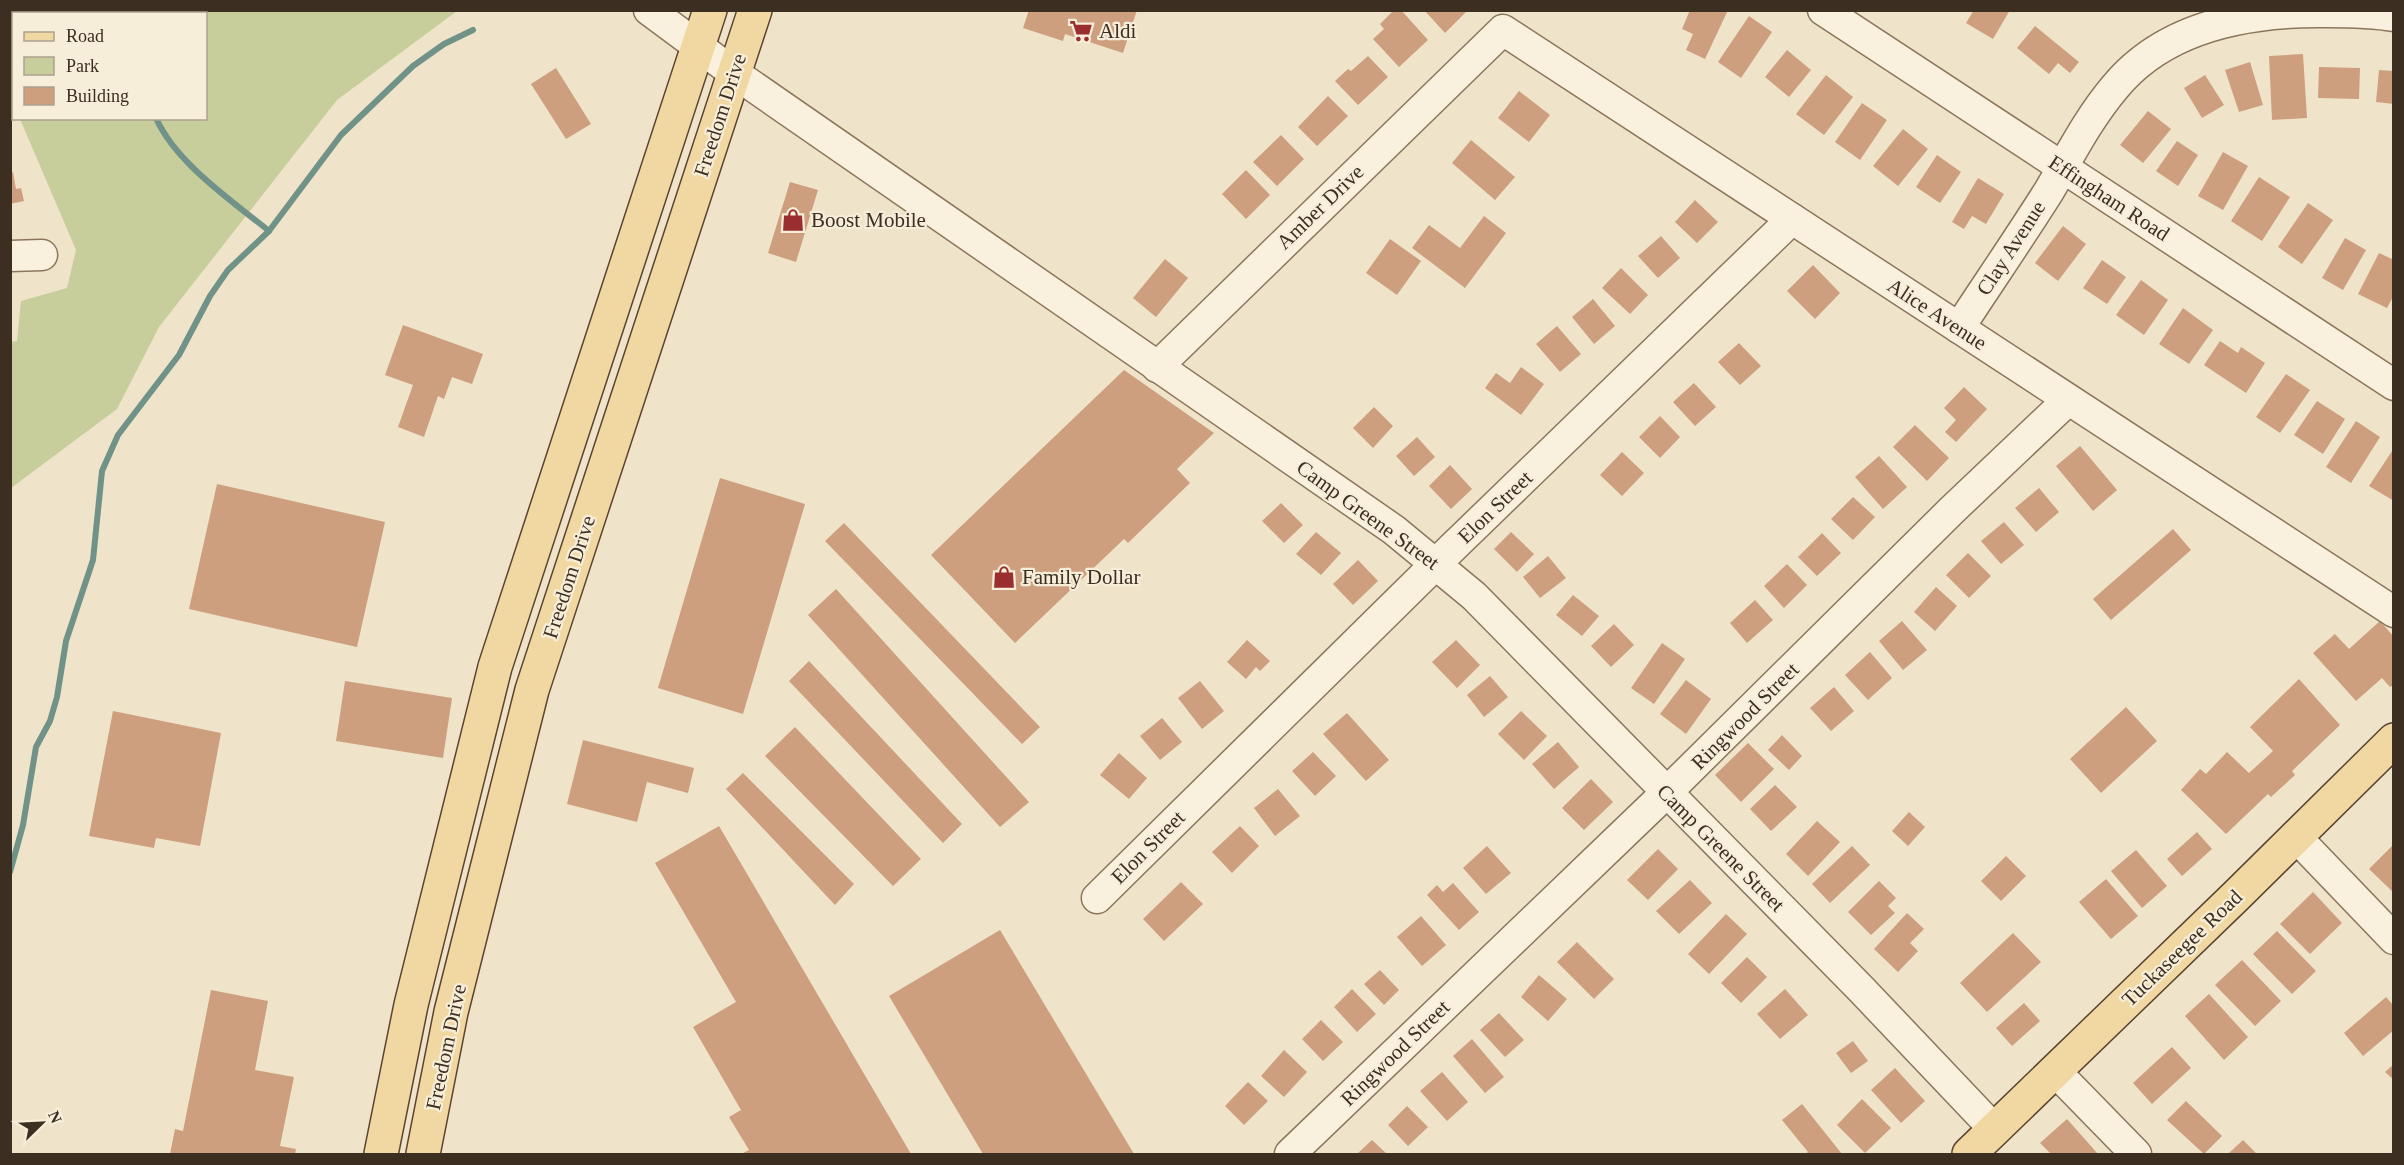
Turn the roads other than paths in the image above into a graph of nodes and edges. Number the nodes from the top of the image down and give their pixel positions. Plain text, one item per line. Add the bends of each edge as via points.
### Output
1 (649, 10) edge
2 (710, 10) edge
3 (755, 10) edge
4 (1823, 10) edge
5 (2394, 16) edge
6 (698, 48) junction
7 (1484, 48) joint
8 (734, 74) junction
9 (2062, 167) junction
10 (1792, 219) junction
11 (42, 255) dead end
12 (10, 256) edge
13 (1959, 328) junction
14 (1157, 367) junction
15 (2394, 385) edge
16 (2068, 400) junction
17 (1436, 564) junction
18 (2394, 612) edge
19 (2394, 740) edge
20 (1666, 793) junction
21 (2295, 836) junction
22 (1096, 898) dead end
23 (2394, 939) edge
24 (2055, 1071) junction
25 (1994, 1130) junction
26 (381, 1155) edge
27 (423, 1155) edge
28 (1290, 1155) edge
29 (1968, 1155) edge
30 (2136, 1155) edge

1 - 6 street, Camp Greene Street
2 - 6 main road, Freedom Drive
3 - 8 main road, Freedom Drive
4 - 9 street, Effingham Road
5 - 9 street, Clay Avenue via 2358,12 2259,14 2190,33 2145,59 2116,86
6 - 8 street, Camp Greene Street
6 - 26 main road, Freedom Drive via 495,667 411,1005
7 - 10 street, Alice Avenue via 1503,30
7 - 14 street, Amber Drive
8 - 14 street, Camp Greene Street
8 - 27 main road, Freedom Drive via 532,690 451,1012
9 - 13 street, Clay Avenue
9 - 15 street, Effingham Road
10 - 13 street, Alice Avenue
10 - 17 street, Elon Street
11 - 12 street
13 - 16 street, Alice Avenue
14 - 17 street, Camp Greene Street via 1394,530
16 - 18 street, Alice Avenue
16 - 20 street, Ringwood Street
17 - 20 street, Camp Greene Street via 1474,597
17 - 22 street, Elon Street
19 - 21 main road, Tuckaseegee Road
20 - 25 street, Camp Greene Street via 1861,989
20 - 28 street, Ringwood Street
21 - 23 street
21 - 24 main road, Tuckaseegee Road
24 - 25 main road, Tuckaseegee Road
24 - 30 street
25 - 29 main road, Tuckaseegee Road

